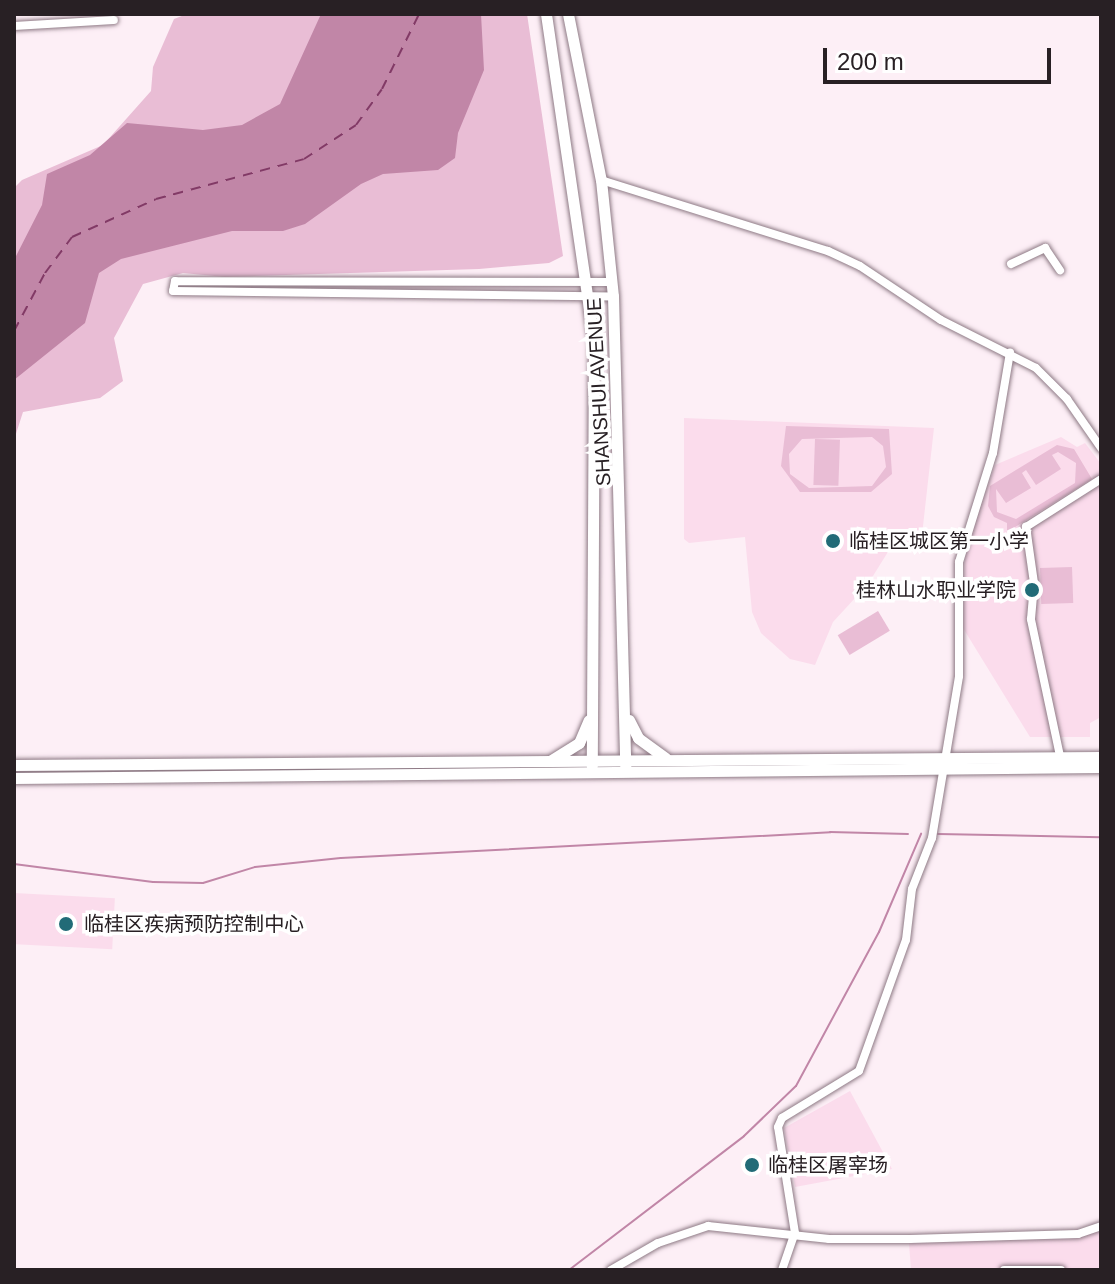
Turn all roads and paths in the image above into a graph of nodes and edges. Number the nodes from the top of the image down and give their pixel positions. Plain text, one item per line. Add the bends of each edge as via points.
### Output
1 (546, 14) edge
2 (568, 14) edge
3 (114, 20) dead end
4 (14, 26) edge
5 (601, 180) junction
6 (1011, 264) dead end
7 (1060, 270) dead end
8 (612, 282) junction
9 (587, 289) junction
10 (613, 296) junction
11 (1010, 352) junction
12 (1101, 448) edge
13 (1101, 479) edge
14 (592, 712) junction
15 (626, 712) junction
16 (1060, 756) junction
17 (1101, 757) edge
18 (670, 760) junction
19 (948, 760) junction
20 (546, 763) junction
21 (14, 765) edge
22 (625, 766) junction
23 (592, 767) junction
24 (1101, 767) edge
25 (14, 778) edge
26 (1101, 1226) edge
27 (795, 1233) junction
28 (611, 1270) edge
29 (782, 1270) edge
30 (1004, 1270) edge
31 (1061, 1270) edge

1 - 9 main road, SHANSHUI AVENUE
2 - 5 main road, SHANSHUI AVENUE
3 - 4 street
5 - 8 main road, SHANSHUI AVENUE
5 - 11 street via 828,251 881,278 941,320
6 - 7 street via 1045,248
8 - 9 street
8 - 10 main road, SHANSHUI AVENUE
9 - 9 street via 175,281 173,291
9 - 10 street
9 - 14 main road, SHANSHUI AVENUE via 597,431
10 - 15 main road, SHANSHUI AVENUE
11 - 12 street via 1054,385
11 - 19 street via 993,453 960,556 959,676
13 - 16 street via 1026,527 1034,583 1031,619
14 - 20 main road via 579,743
14 - 23 main road, SHANSHUI AVENUE
15 - 18 main road via 638,738
15 - 22 main road, SHANSHUI AVENUE
16 - 17 main road
16 - 19 main road
18 - 19 main road
18 - 22 main road
19 - 22 main road
19 - 24 main road
19 - 27 street via 931,840 912,889 906,940 864,1062 850,1081 782,1118 778,1127
20 - 21 main road
20 - 23 main road
22 - 23 main road
23 - 25 main road
26 - 27 street via 1078,1234 910,1239 829,1239
27 - 28 street via 697,1229
27 - 29 street
30 - 31 street

